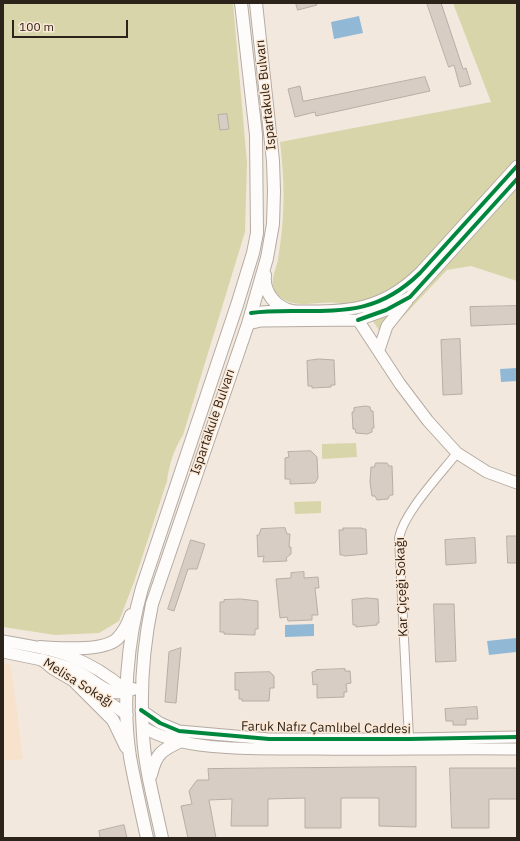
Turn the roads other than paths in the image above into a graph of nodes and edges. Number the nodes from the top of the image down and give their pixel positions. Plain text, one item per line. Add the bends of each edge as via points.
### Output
1 (241, 3) edge
2 (256, 3) edge
3 (517, 166) edge
4 (517, 179) edge
5 (267, 258) junction
6 (411, 296) junction
7 (366, 307) junction
8 (292, 311) junction
9 (243, 318) junction
10 (358, 320) junction
11 (379, 350) junction
12 (457, 453) junction
13 (517, 483) edge
14 (140, 596) junction
15 (3, 641) edge
16 (40, 647) junction
17 (3, 652) edge
18 (42, 660) junction
19 (142, 680) junction
20 (76, 683) junction
21 (126, 691) junction
22 (142, 710) junction
23 (127, 715) junction
24 (143, 727) junction
25 (517, 737) edge
26 (181, 741) junction
27 (409, 743) junction
28 (517, 749) edge
29 (130, 756) junction
30 (150, 780) junction
31 (147, 838) edge
32 (162, 838) edge

1 - 9 main road, Ispartakule Bulvarı via 256,135 257,233
2 - 5 main road, Ispartakule Bulvarı via 274,184 273,224
3 - 7 street via 408,284 391,296
4 - 6 street
5 - 8 main road via 265,287 279,306
5 - 9 main road, Ispartakule Bulvarı
6 - 10 street via 386,310
6 - 11 street via 387,326
7 - 8 street
7 - 10 street via 359,313
8 - 9 street via 267,311
9 - 10 street via 261,321
9 - 14 main road, Ispartakule Bulvarı
9 - 19 main road, Ispartakule Bulvarı via 152,604
10 - 11 street
11 - 12 street via 400,384
12 - 13 street via 487,472
12 - 27 street, Kar Çiçeği Sokağı via 401,527 399,538
14 - 16 main road via 126,629 112,642 92,647
14 - 21 main road, Ispartakule Bulvarı
15 - 16 street, Melisa Sokağı
16 - 21 street, Melisa Sokağı via 89,664
17 - 18 street, Melisa Sokağı
18 - 20 street, Melisa Sokağı
18 - 21 main road via 80,673 110,692
19 - 21 main road via 133,689
19 - 22 main road, Ispartakule Bulvarı
20 - 23 street, Melisa Sokağı
20 - 29 main road via 114,720
21 - 22 main road
21 - 23 main road, Ispartakule Bulvarı
22 - 24 main road, Ispartakule Bulvarı
22 - 27 street, Faruk Nafız Çamlıbel Caddesi via 170,728 194,733 269,739
23 - 24 main road
23 - 29 main road, Ispartakule Bulvarı
24 - 26 street, Faruk Nafız Çamlıbel Caddesi via 164,738
24 - 30 main road, Ispartakule Bulvarı
25 - 27 street, Faruk Nafız Çamlıbel Caddesi
26 - 27 street, Faruk Nafız Çamlıbel Caddesi via 226,747
26 - 30 main road via 166,748 154,760
27 - 28 street, Faruk Nafız Çamlıbel Caddesi
29 - 31 main road, Ispartakule Bulvarı
30 - 32 main road, Ispartakule Bulvarı

